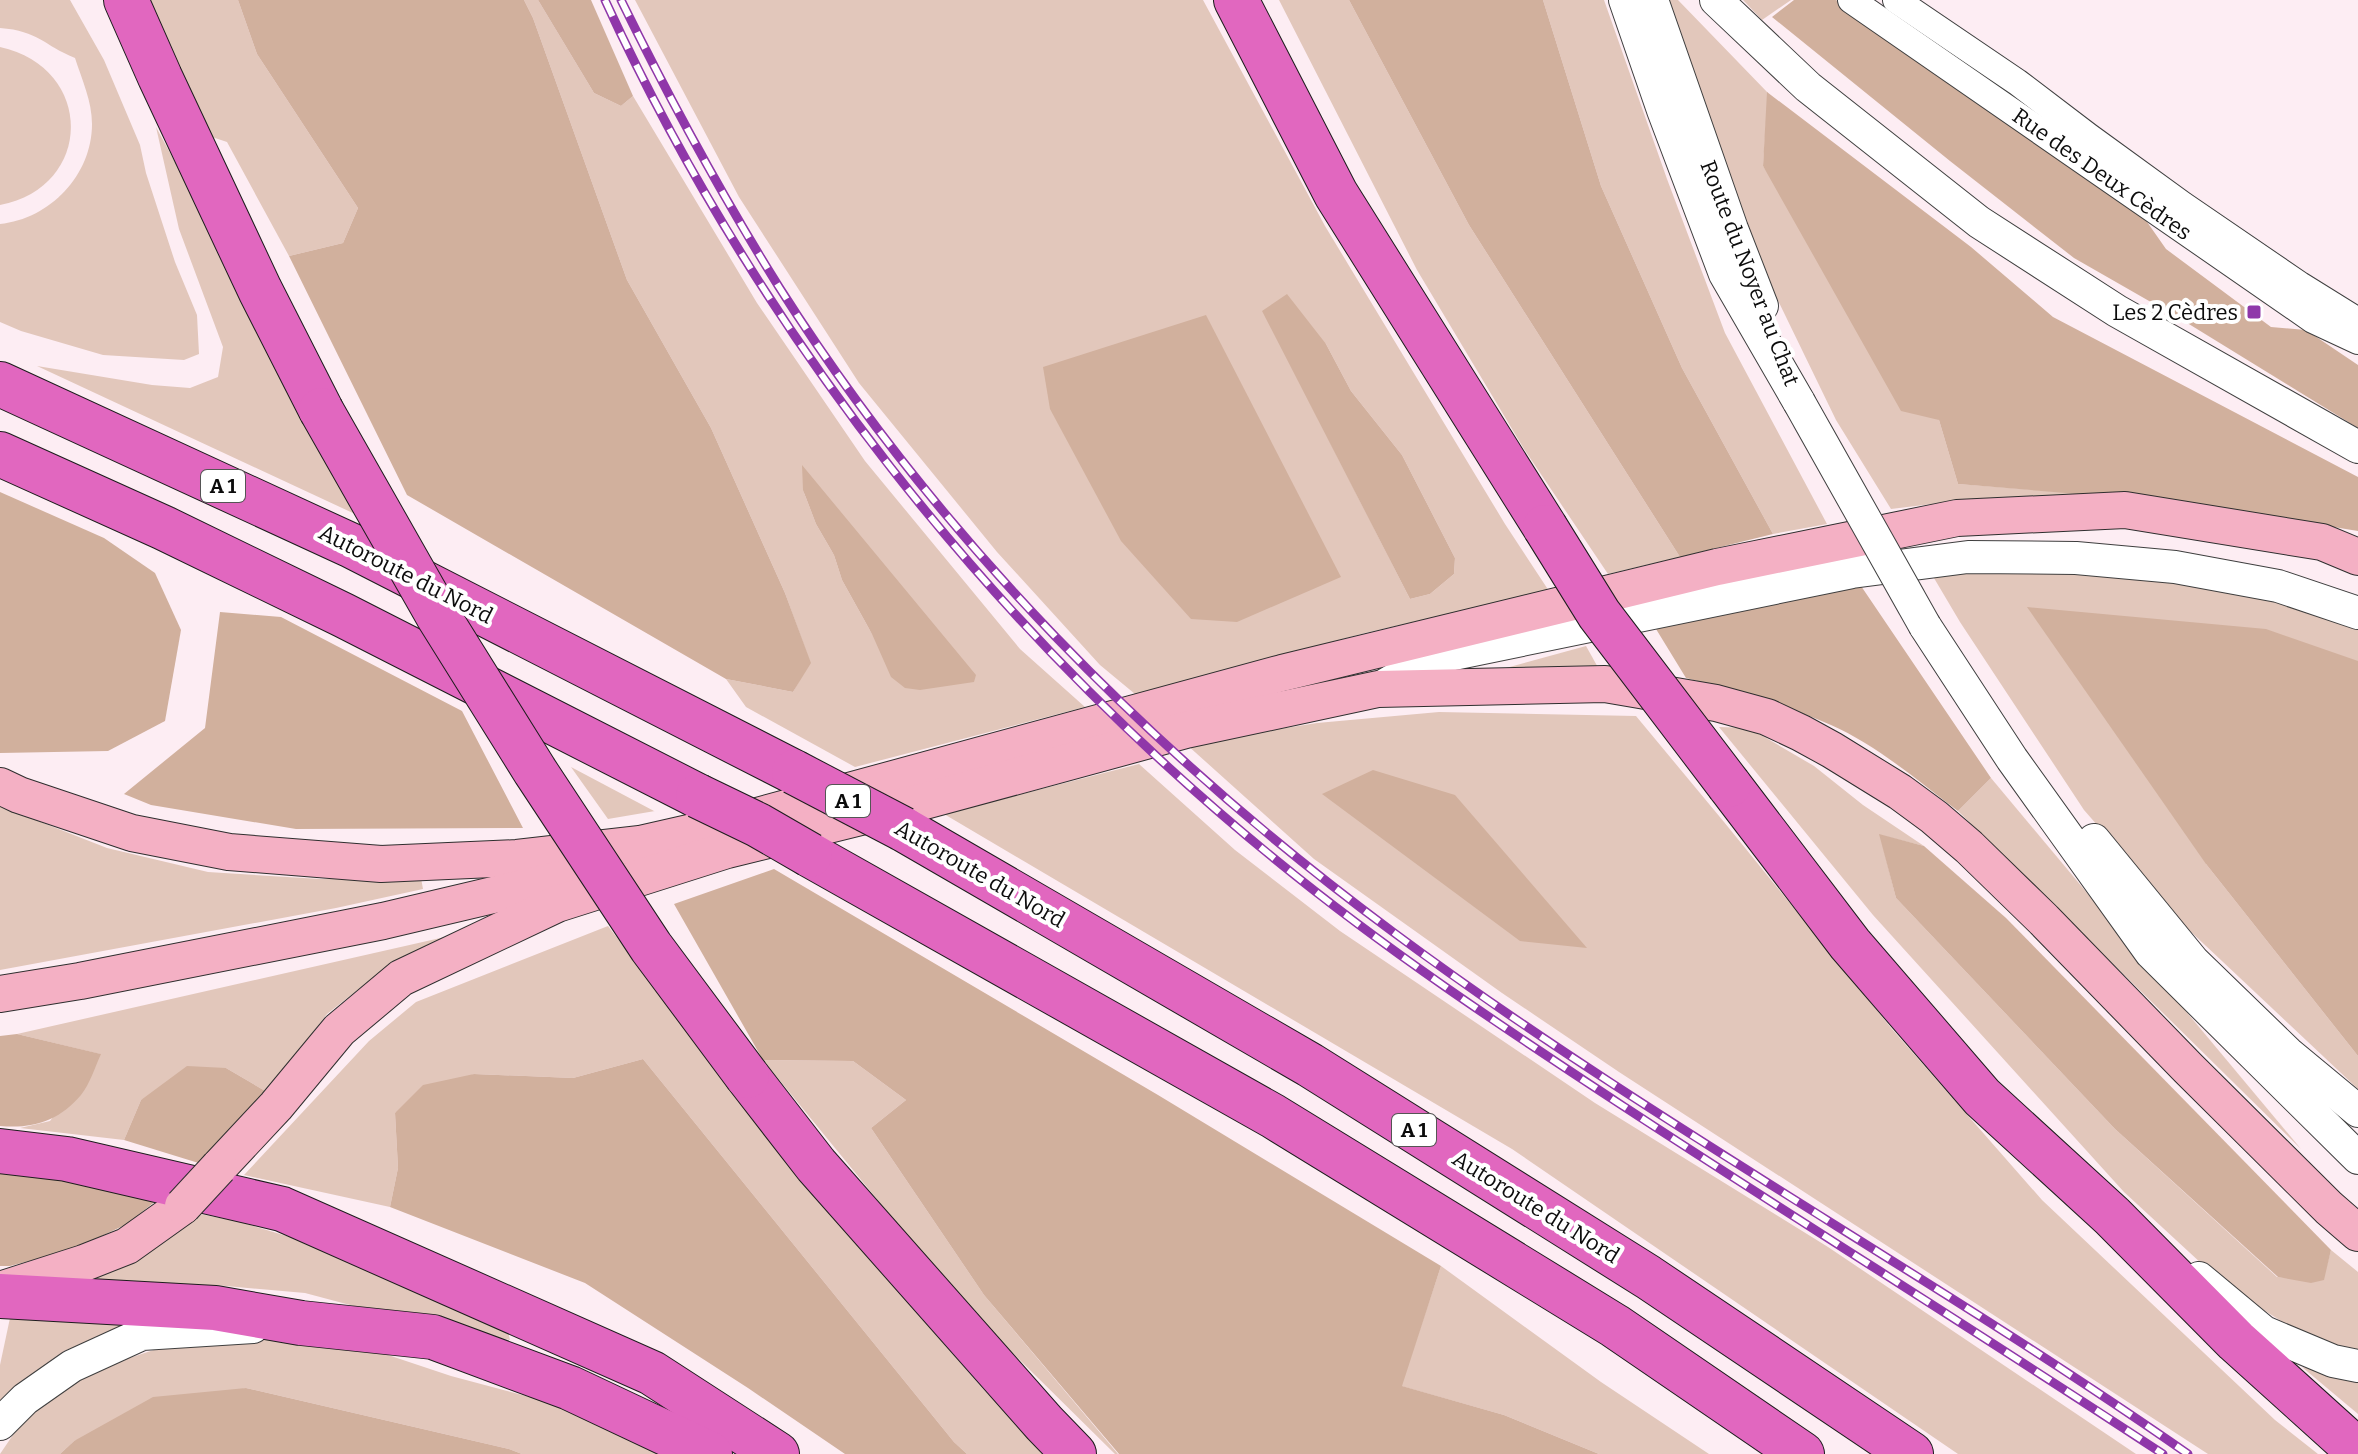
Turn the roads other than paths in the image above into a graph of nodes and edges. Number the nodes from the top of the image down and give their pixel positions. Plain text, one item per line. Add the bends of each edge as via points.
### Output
1 (126, 0) edge
2 (1236, 0) edge
3 (1625, 0) edge
4 (1652, 0) edge
5 (1716, 0) edge
6 (1851, 0) edge
7 (1896, 0) edge
8 (2358, 321) edge
9 (2358, 341) edge
10 (0, 384) edge
11 (1799, 402) junction
12 (2358, 447) edge
13 (0, 454) edge
14 (2263, 532) junction
15 (2358, 557) edge
16 (2358, 577) edge
17 (2358, 613) edge
18 (1378, 689) junction
19 (2012, 759) junction
20 (0, 786) edge
21 (640, 844) junction
22 (557, 904) junction
23 (0, 994) edge
24 (0, 1015) edge
25 (2358, 1111) edge
26 (0, 1151) edge
27 (2358, 1158) edge
28 (2112, 1216) junction
29 (2358, 1233) edge
30 (0, 1290) edge
31 (0, 1296) edge
32 (301, 1323) junction
33 (2358, 1366) edge
34 (0, 1424) edge
35 (2358, 1451) edge
36 (710, 1454) edge
37 (777, 1454) edge
38 (1074, 1454) edge
39 (1802, 1454) edge
40 (1911, 1454) edge

1 - 38 highway, bridge via 321,410 437,614 535,771 651,947 747,1076 827,1177
2 - 28 highway, bridge via 1336,194 1599,614 1850,944 1982,1097
3 - 11 street, Route du Noyer au Chat via 1725,274
4 - 11 street, Route du Noyer au Chat
5 - 12 street via 1808,87 1979,222 2117,311
6 - 9 street, Rue des Deux Cèdres via 2313,320
7 - 8 street, Rue des Deux Cèdres via 2183,205
10 - 40 highway, Autoroute du Nord / A 1, bridge via 350,545 903,829 1323,1073 1648,1277
11 - 19 street, bridge via 1925,626
13 - 39 highway, bridge via 343,615 758,825 1273,1116 1615,1326
14 - 15 main road via 2322,542
14 - 16 street
14 - 21 main road via 2125,510 1957,518 1717,567 1282,673
17 - 18 street via 2278,586 2175,567 2076,558 1968,557 1852,572 1429,659
18 - 22 main road via 1186,730 727,850
18 - 29 main road via 1605,684 1716,703 1801,733 1900,792 1969,847
19 - 25 street via 2084,827 2193,961 2288,1053
19 - 27 street via 2151,953
20 - 21 main road via 132,833 298,859 381,864 502,859
21 - 23 main road via 573,876 383,921
22 - 24 main road via 524,905 304,959
22 - 30 main road, bridge via 401,978 339,1030 183,1206 127,1246
26 - 37 highway via 67,1159 282,1209 652,1373
28 - 33 street via 2264,1332
28 - 35 highway via 2236,1341
31 - 32 highway via 215,1308
32 - 34 street via 142,1334 72,1366
32 - 36 highway via 433,1337 570,1388

